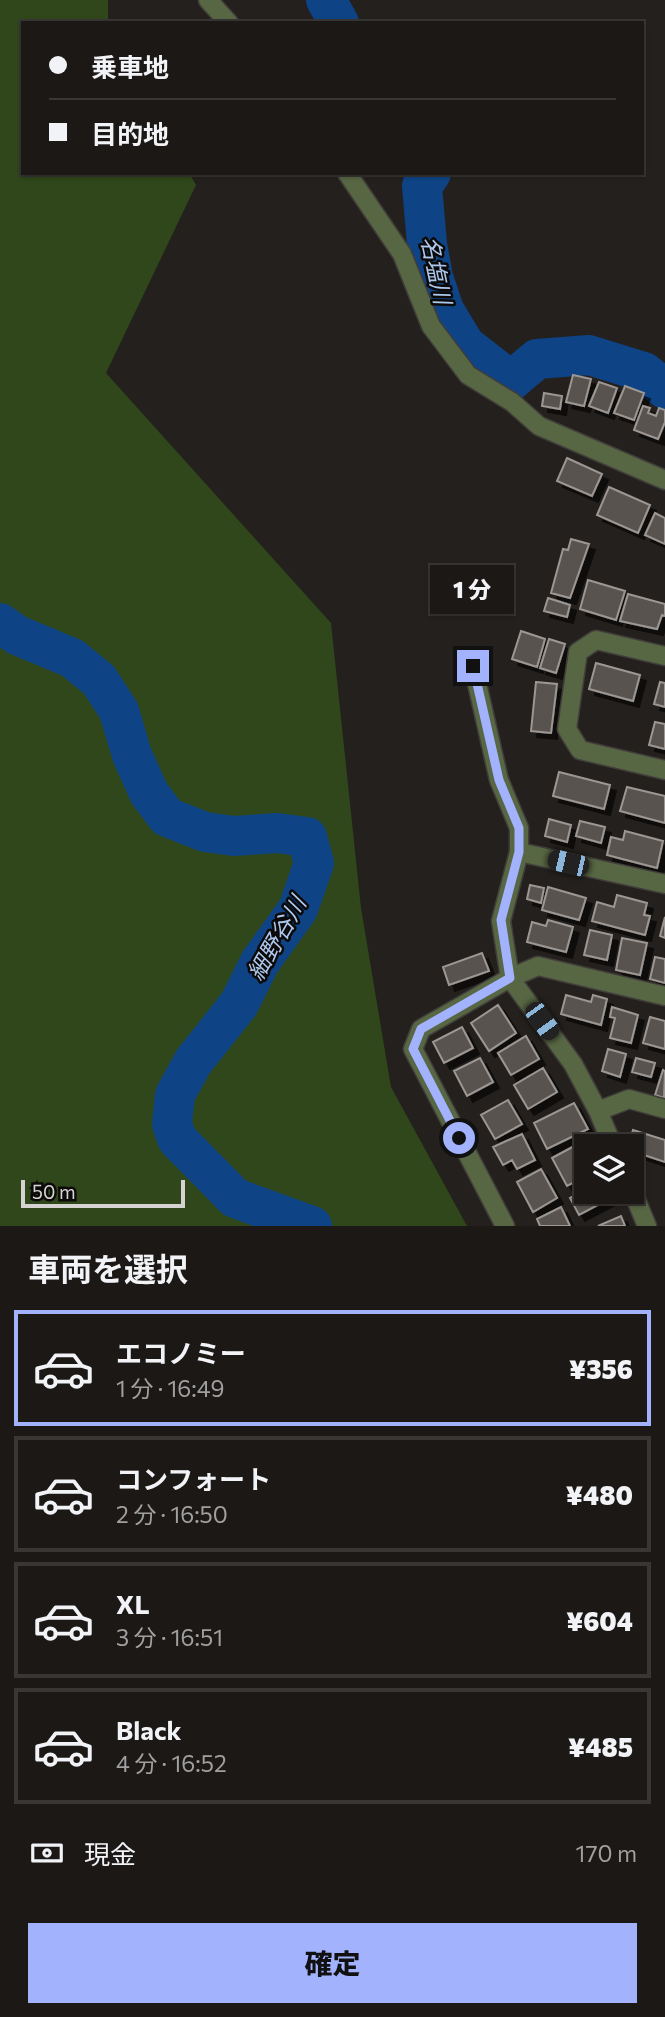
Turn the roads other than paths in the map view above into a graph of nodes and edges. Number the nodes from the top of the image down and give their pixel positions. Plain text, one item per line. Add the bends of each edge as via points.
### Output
1 (208, 0) edge
2 (227, 21) edge
3 (348, 175) edge
4 (665, 480) edge
5 (665, 656) edge
6 (473, 666) dead end
7 (665, 770) edge
8 (519, 852) junction
9 (665, 884) edge
10 (510, 978) junction
11 (665, 996) edge
12 (665, 1110) edge
13 (598, 1111) junction
14 (608, 1134) edge
15 (638, 1204) edge
16 (505, 1226) edge
17 (647, 1226) edge

1 - 2 street
3 - 4 street via 402,254 431,326 468,375 512,402 539,426
5 - 7 street via 596,640 578,652 567,729 580,751
6 - 8 street via 499,780 519,828
8 - 9 street
8 - 10 street via 501,920
10 - 11 street via 538,966
10 - 13 street via 573,1064
10 - 16 street via 421,1029 413,1049
12 - 13 street via 629,1099
13 - 14 street
15 - 17 street

